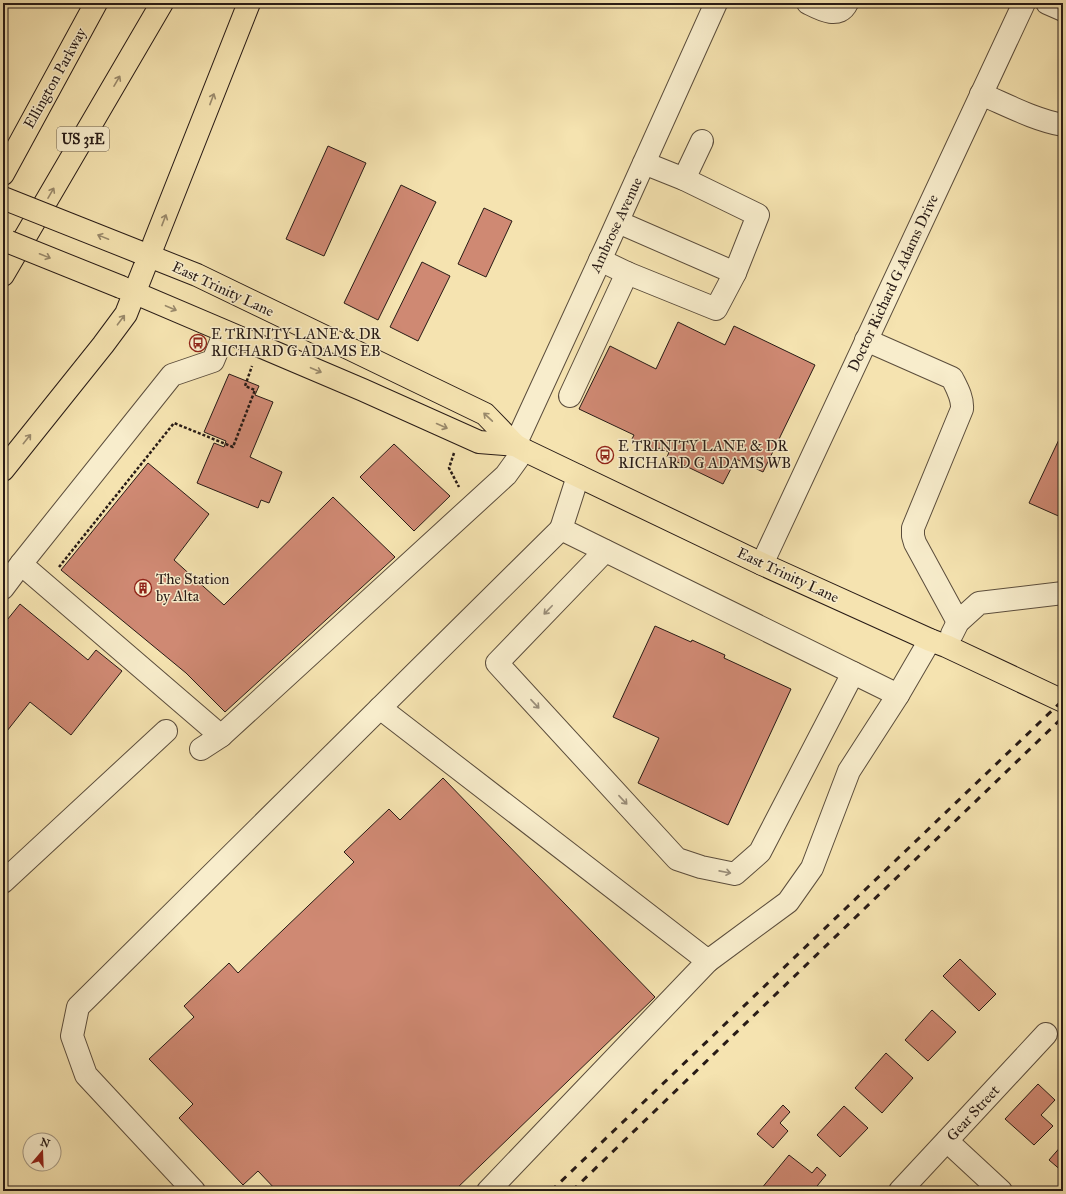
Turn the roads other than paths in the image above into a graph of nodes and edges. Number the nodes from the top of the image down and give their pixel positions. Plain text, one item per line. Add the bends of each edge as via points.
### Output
1 (96, 3) edge
2 (162, 3) edge
3 (249, 3) edge
4 (716, 3) edge
5 (808, 3) edge
6 (847, 3) edge
7 (1024, 3) edge
8 (1047, 3) edge
9 (1063, 10) edge
10 (981, 94) junction
11 (1063, 125) edge
12 (702, 141) dead end
13 (644, 163) junction
14 (3, 174) edge
15 (684, 179) junction
16 (3, 198) edge
17 (618, 222) junction
18 (3, 239) edge
19 (144, 254) junction
20 (600, 260) junction
21 (627, 273) junction
22 (735, 273) junction
23 (3, 275) edge
24 (128, 290) junction
25 (225, 332) junction
26 (866, 340) junction
27 (570, 396) dead end
28 (519, 448) junction
29 (3, 470) edge
30 (578, 476) junction
31 (561, 529) junction
32 (605, 551) junction
33 (22, 564) junction
34 (762, 564) junction
35 (3, 588) edge
36 (1063, 593) edge
37 (958, 622) junction
38 (938, 643) junction
39 (853, 673) junction
40 (898, 695) junction
41 (1063, 701) edge
42 (380, 708) junction
43 (166, 731) dead end
44 (221, 736) junction
45 (201, 748) dead end
46 (3, 882) edge
47 (708, 961) junction
48 (1046, 1034) dead end
49 (947, 1141) junction
50 (194, 1191) edge
51 (488, 1191) edge
52 (900, 1191) edge
53 (1001, 1191) edge

1 - 14 main road, Ellington Parkway
23 -> 2 main road, US 31E
19 -> 3 main road
4 - 13 street, Ambrose Avenue
5 - 6 street via 824,11 836,13
7 - 10 street, Doctor Richard G Adams Drive
8 - 9 street
10 - 11 street via 1030,115
10 - 26 street, Doctor Richard G Adams Drive
12 - 15 street
13 - 15 street
13 - 17 street, Ambrose Avenue
15 - 22 street via 758,215
19 -> 16 main road, East Trinity Lane, bridge
17 - 20 street, Ambrose Avenue
17 - 22 street
18 -> 24 main road, East Trinity Lane, bridge
19 - 24 main road
28 -> 19 main road, East Trinity Lane via 485,414 197,275
20 - 21 street
20 - 28 street, Ambrose Avenue
21 - 22 street via 716,309
21 - 27 street
24 -> 25 main road, East Trinity Lane
29 -> 24 main road via 126,314
25 -> 28 main road, East Trinity Lane via 479,442
25 - 33 street via 213,361 172,375
26 - 34 street, Doctor Richard G Adams Drive
26 - 37 street via 952,378 963,404 913,528 915,543
28 - 30 main road, East Trinity Lane
28 - 44 street, Ambrose Avenue via 506,475
30 - 31 street
30 - 34 main road, East Trinity Lane
31 - 32 street
31 - 42 street
32 - 39 street
32 -> 39 street via 497,663 677,859 735,874 760,852
33 - 35 street
33 - 44 street
34 - 38 main road, East Trinity Lane
36 - 37 street via 979,603
37 - 38 street
38 - 40 street
38 - 41 main road, East Trinity Lane
39 - 40 street
40 - 47 street via 848,771 812,868 788,902
42 - 47 street
42 - 50 street via 78,1007 72,1036 86,1075
43 - 46 street
44 - 45 street, Ambrose Avenue
47 - 51 street
48 - 49 street, Gear Street
49 - 52 street, Gear Street
49 - 53 street

